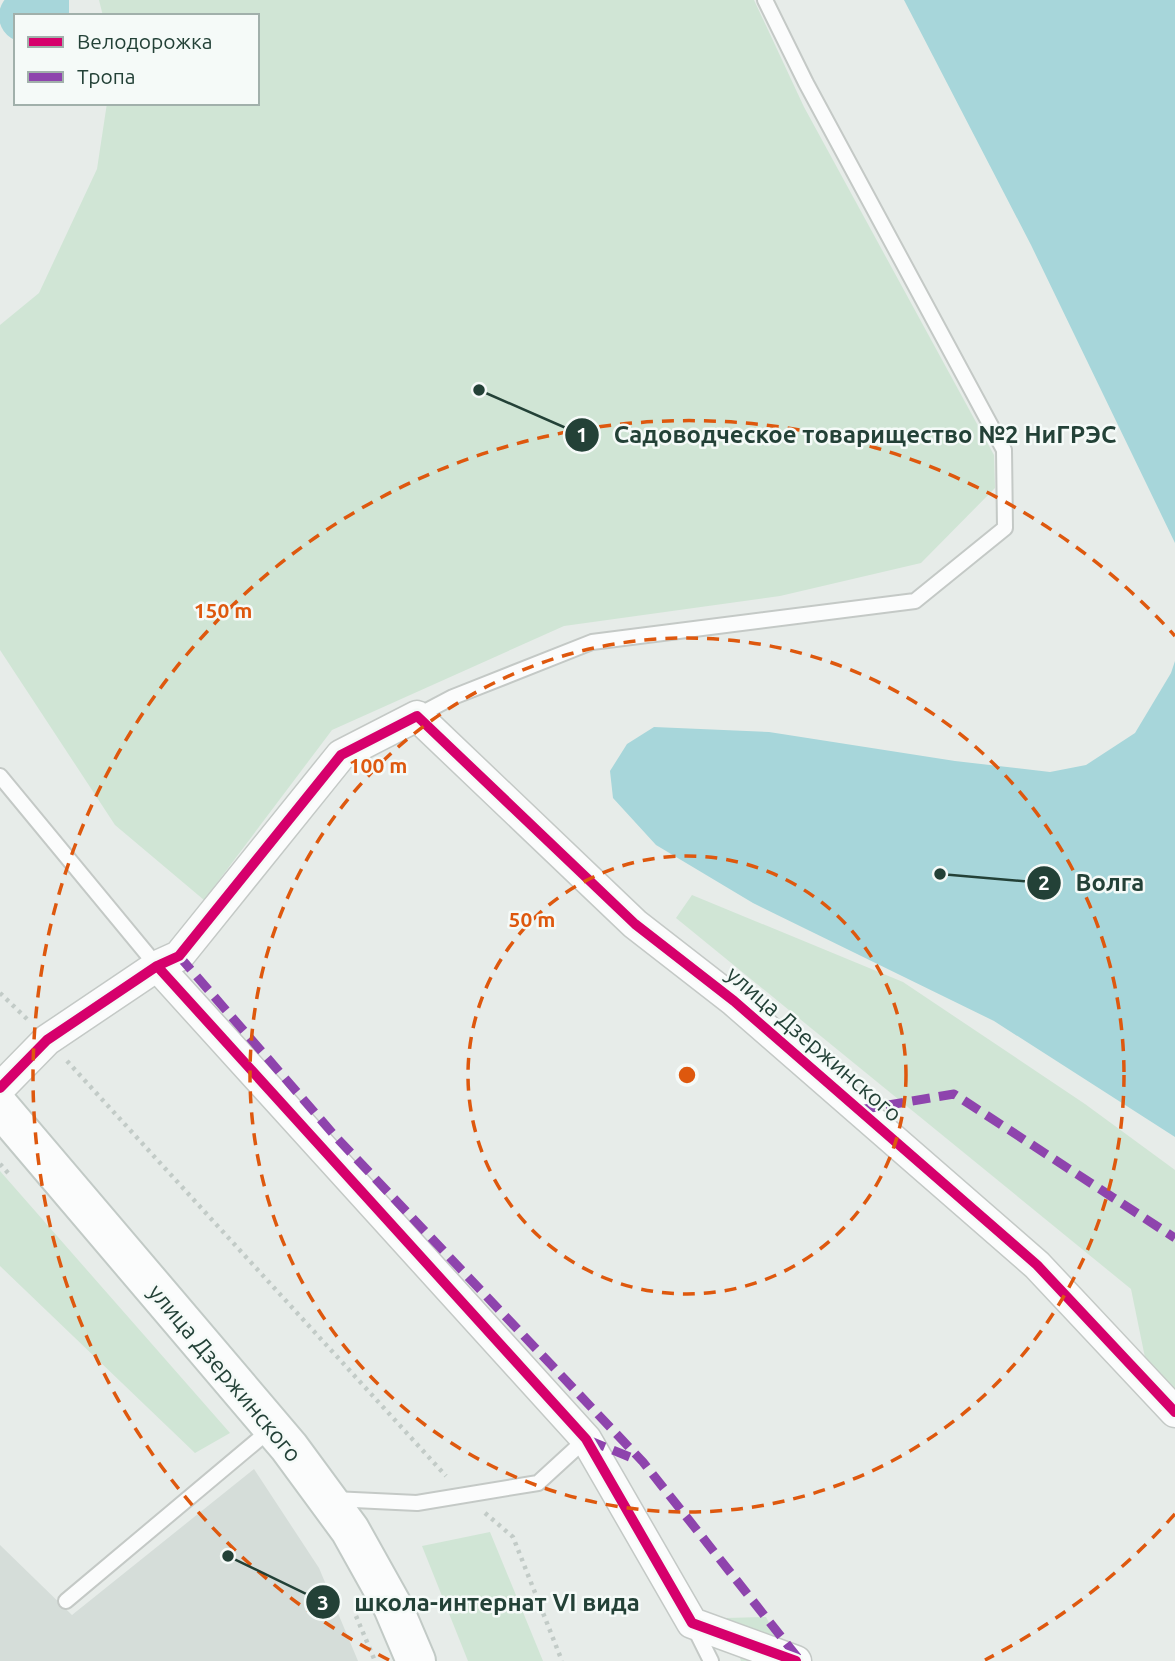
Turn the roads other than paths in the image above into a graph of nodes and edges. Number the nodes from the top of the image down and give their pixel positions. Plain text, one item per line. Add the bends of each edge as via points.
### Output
1 (765, 0) edge
2 (416, 716) junction
3 (0, 776) edge
4 (156, 966) junction
5 (0, 1088) edge
6 (0, 1107) edge
7 (1175, 1412) edge
8 (272, 1428) junction
9 (586, 1439) junction
10 (327, 1499) junction
11 (66, 1601) dead end
12 (692, 1623) junction
13 (416, 1661) edge
14 (711, 1661) edge
15 (796, 1661) edge

1 - 2 lane via 1003,450 1005,528 915,601 592,642
2 - 4 street via 341,755 179,956
2 - 7 street, улица Дзержинского via 635,924 734,1001 1038,1265
3 - 4 lane
4 - 5 street via 47,1040
4 - 9 street
6 - 8 main road, улица Дзержинского
8 - 10 main road, улица Дзержинского
8 - 11 lane
9 - 10 lane via 538,1483 417,1503
9 - 12 street
10 - 13 main road, улица Дзержинского via 393,1607
12 - 14 lane
12 - 15 street

